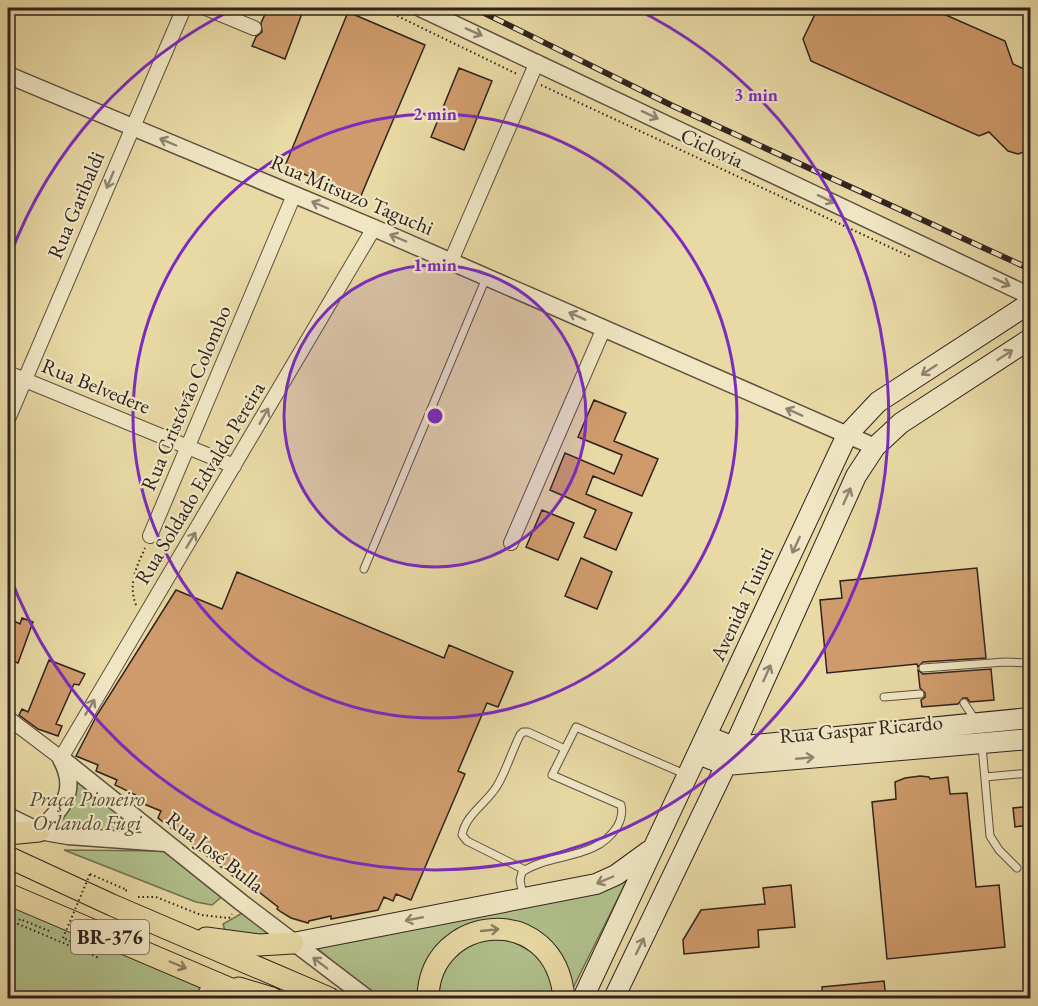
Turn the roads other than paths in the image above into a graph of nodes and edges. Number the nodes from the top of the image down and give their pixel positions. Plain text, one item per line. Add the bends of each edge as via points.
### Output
1 (184, 8) edge
2 (206, 8) edge
3 (420, 8) edge
4 (254, 28) dead end
5 (537, 62) junction
6 (8, 75) edge
7 (133, 127) junction
8 (294, 195) junction
9 (374, 228) junction
10 (452, 261) junction
11 (487, 277) junction
12 (1030, 296) edge
13 (1030, 303) edge
14 (604, 328) junction
15 (1030, 339) edge
16 (952, 355) junction
17 (8, 373) edge
18 (972, 377) junction
19 (24, 379) junction
20 (8, 419) edge
21 (847, 435) junction
22 (189, 447) junction
23 (875, 447) junction
24 (234, 466) junction
25 (150, 536) road end
26 (511, 543) dead end
27 (364, 569) dead end
28 (1030, 663) edge
29 (923, 668) dead end
30 (920, 694) dead end
31 (884, 697) dead end
32 (964, 703) dead end
33 (8, 717) edge
34 (1030, 718) edge
35 (977, 722) junction
36 (1030, 739) edge
37 (982, 743) junction
38 (702, 745) junction
39 (565, 748) junction
40 (776, 752) junction
41 (730, 756) junction
42 (61, 758) junction
43 (1030, 773) edge
44 (688, 775) junction
45 (985, 777) junction
46 (8, 816) edge
47 (39, 831) junction
48 (8, 834) edge
49 (165, 843) junction
50 (653, 847) junction
51 (8, 857) edge
52 (1017, 868) dead end
53 (525, 870) junction
54 (8, 894) edge
55 (523, 899) junction
56 (184, 936) junction
57 (293, 943) junction
58 (209, 989) edge
59 (242, 999) edge
60 (252, 999) edge
61 (273, 999) edge
62 (329, 999) edge
63 (367, 999) edge
64 (429, 999) edge
65 (564, 999) edge
66 (583, 999) edge
67 (614, 999) edge

1 - 7 street, Rua Garibaldi
2 - 4 street
3 -> 5 street
5 - 10 street
5 -> 12 street
6 - 7 street, Rua Mitsuzo Taguchi
8 -> 7 street, Rua Mitsuzo Taguchi
7 -> 19 street, Rua Garibaldi
9 -> 8 street, Rua Mitsuzo Taguchi
8 - 22 street, Rua Cristóvão Colombo
10 -> 9 street, Rua Mitsuzo Taguchi
24 -> 9 street, Rua Soldado Edvaldo Pereira
10 - 11 street, Rua Mitsuzo Taguchi
14 -> 11 street, Rua Mitsuzo Taguchi
11 - 27 lane
13 - 16 main road, Avenida Tuiuti
21 -> 14 street, Rua Mitsuzo Taguchi
14 - 26 street
18 -> 15 main road
16 - 18 main road
16 -> 21 main road, Avenida Tuiuti via 879,402
17 - 19 street, Rua Belvedere
18 - 23 main road via 902,423
19 - 20 street, Rua Garibaldi
19 - 22 street, Rua Belvedere
21 - 23 street, Rua Mitsuzo Taguchi
21 -> 38 main road, Avenida Tuiuti
22 - 24 street, Rua Belvedere
22 - 25 street, Rua Cristóvão Colombo
41 -> 23 main road via 856,476
42 -> 24 street, Rua Soldado Edvaldo Pereira
28 - 29 lane
30 - 31 lane
32 - 35 lane
33 - 42 street, Rua José Bulla
34 - 35 main road, Rua Gaspar Ricardo
35 - 37 lane
35 - 40 main road, Rua Gaspar Ricardo
36 - 37 main road, Rua Gaspar Ricardo
40 -> 37 main road, Rua Gaspar Ricardo
37 - 45 lane
38 - 41 main road, Rua Gaspar Ricardo
38 - 44 main road, Avenida Tuiuti
39 - 44 lane via 576,727
39 - 53 lane via 552,775 621,805 620,823 594,848
39 - 53 lane via 523,732 497,787 464,826 462,835 467,841
40 - 41 main road, Rua Gaspar Ricardo
67 -> 41 main road
42 - 47 street via 68,770 69,791 64,804
42 - 49 street, Rua José Bulla
43 - 45 lane
44 - 50 main road, Avenida Tuiuti
45 - 52 lane via 990,836
46 - 47 street
47 - 48 main road
47 - 49 street
49 - 57 street, Rua José Bulla
50 -> 55 main road via 616,876
50 - 66 main road, Avenida Tuiuti
51 - 56 main road, BR-376
53 - 55 lane via 520,880
54 -> 58 main road, BR-376 via 63,928
55 -> 57 main road
56 - 57 main road via 260,945
56 - 62 main road, BR-376
63 -> 57 street, Rua José Bulla
58 - 59 main road
58 - 60 main road
58 - 61 main road, BR-376
64 -> 65 main road via 432,978 448,951 478,931 495,928 515,931 546,951 556,965

